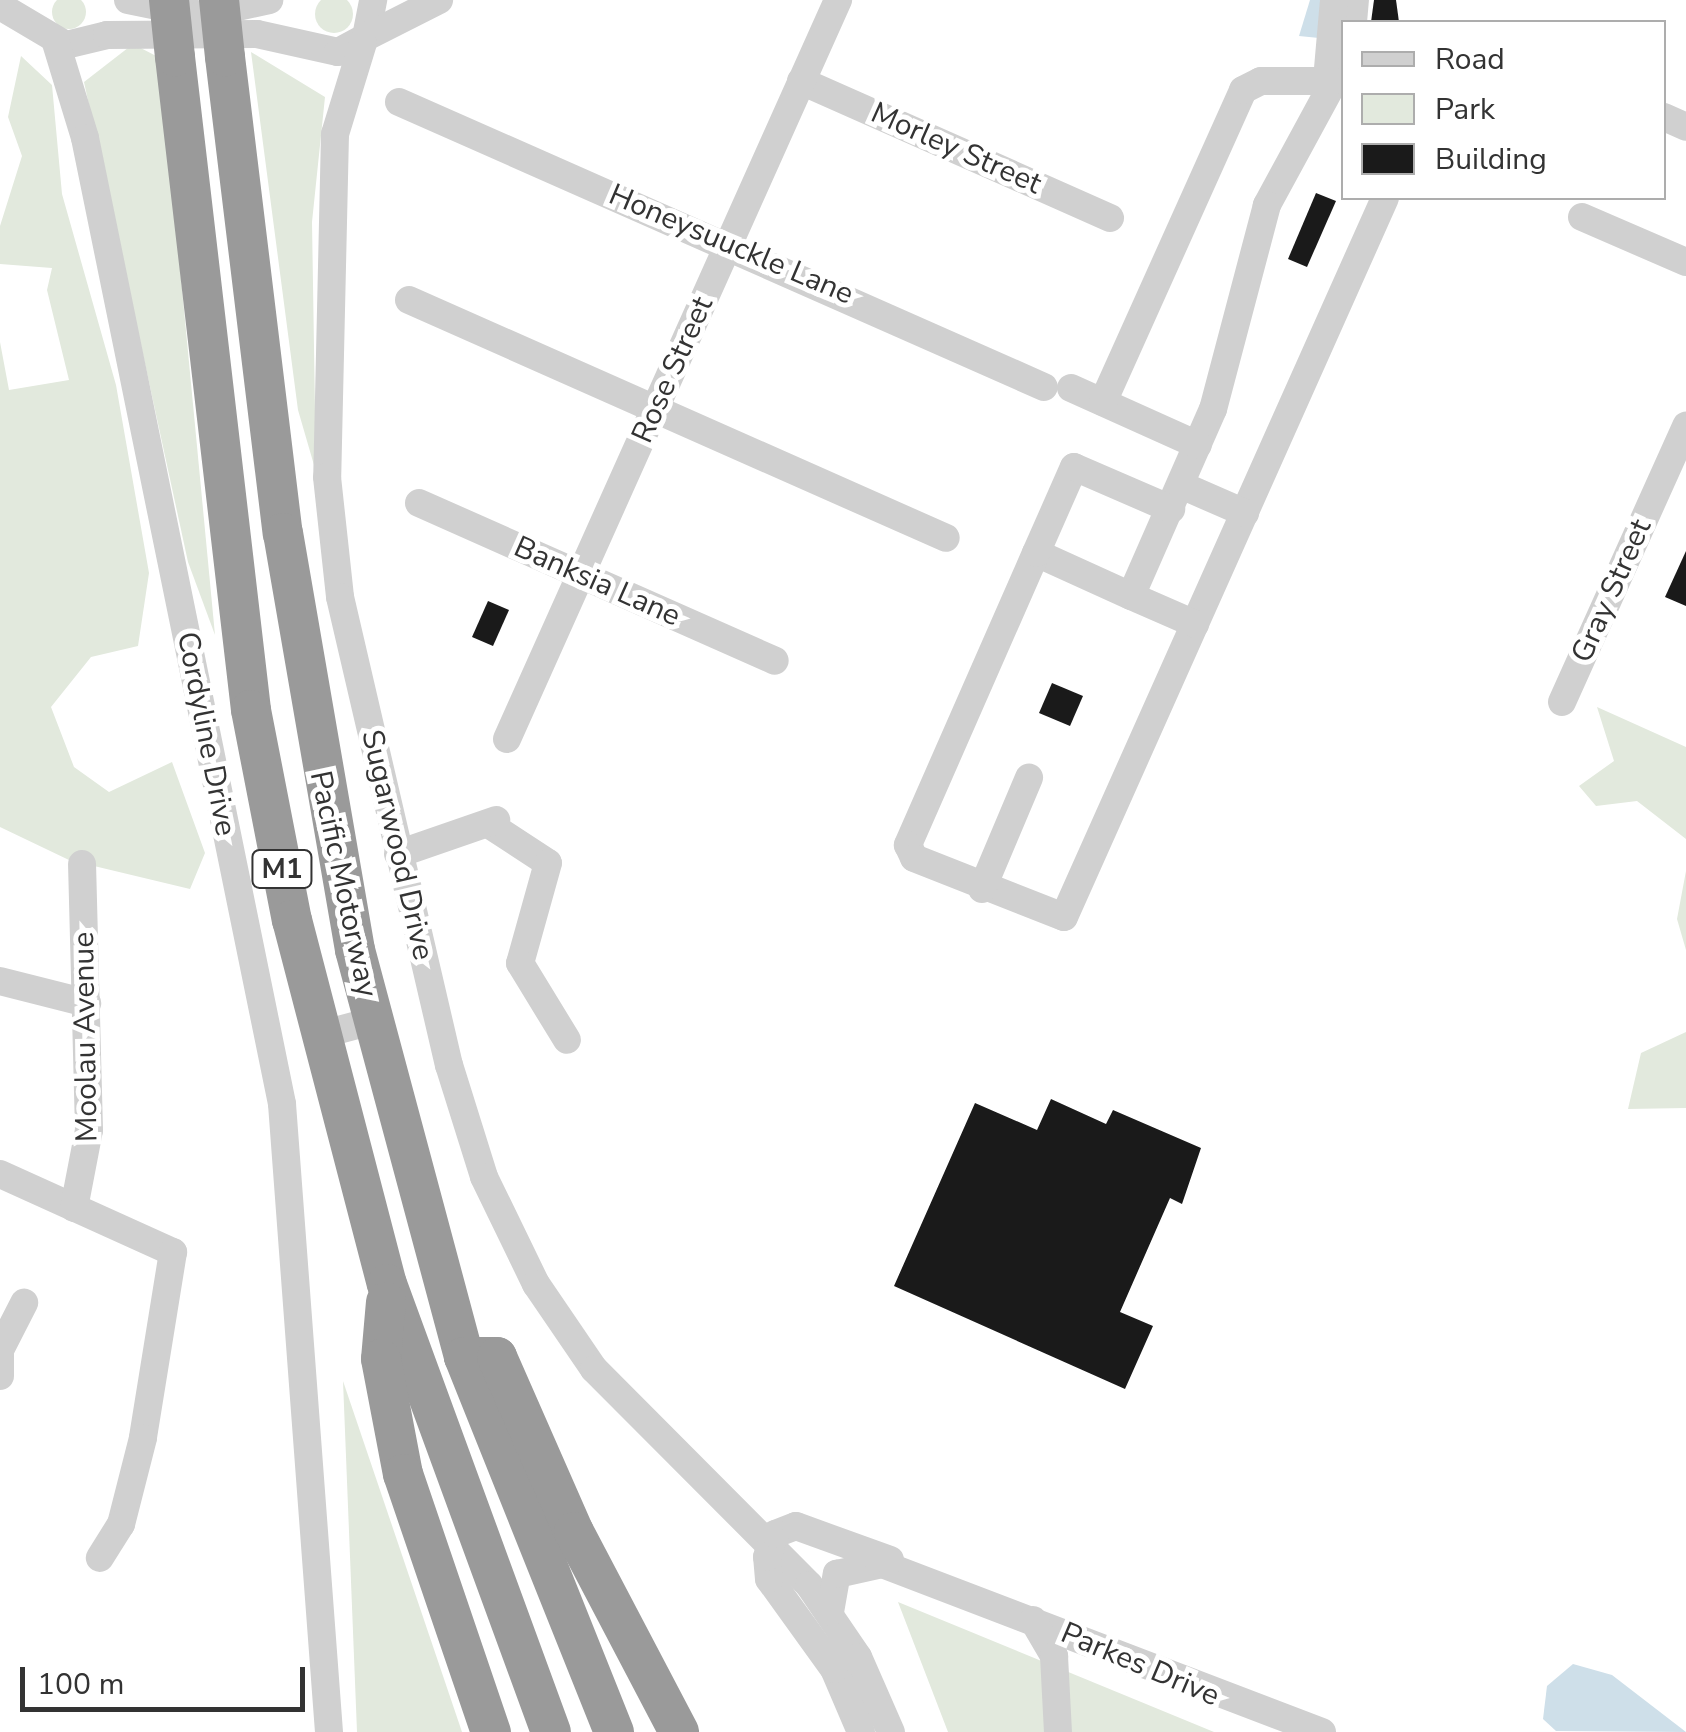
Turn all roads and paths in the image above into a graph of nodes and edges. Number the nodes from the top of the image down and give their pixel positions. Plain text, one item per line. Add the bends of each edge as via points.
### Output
1 (30, 0) edge
2 (128, 0) edge
3 (169, 0) edge
4 (219, 0) edge
5 (268, 0) edge
6 (373, 0) edge
7 (439, 0) edge
8 (838, 0) edge
9 (1334, 0) edge
10 (0, 6) edge
11 (48, 37) junction
12 (365, 40) junction
13 (1335, 65) edge
14 (801, 81) junction
15 (398, 102) dead end
16 (1383, 200) edge
17 (1582, 216) dead end
18 (1110, 218) dead end
19 (728, 246) junction
20 (1686, 262) edge
21 (408, 300) dead end
22 (1103, 402) junction
23 (655, 411) junction
24 (1686, 426) edge
25 (1198, 445) junction
26 (1176, 497) junction
27 (419, 503) dead end
28 (1244, 513) junction
29 (946, 538) dead end
30 (1036, 553) junction
31 (583, 575) junction
32 (1131, 596) junction
33 (1195, 624) junction
34 (776, 661) dead end
35 (1562, 702) dead end
36 (507, 739) dead end
37 (1029, 778) dead end
38 (398, 854) junction
39 (82, 864) dead end
40 (982, 889) junction
41 (0, 981) edge
42 (88, 1003) junction
43 (372, 1021) junction
44 (320, 1035) junction
45 (568, 1040) dead end
46 (0, 1174) edge
47 (74, 1208) junction
48 (387, 1284) junction
49 (24, 1303) dead end
50 (0, 1348) edge
51 (464, 1357) junction
52 (0, 1376) edge
53 (770, 1544) junction
54 (100, 1558) dead end
55 (960, 1592) junction
56 (830, 1612) junction
57 (1033, 1620) junction
58 (328, 1732) edge
59 (490, 1732) edge
60 (551, 1732) edge
61 (614, 1732) edge
62 (679, 1732) edge
63 (861, 1732) edge
64 (891, 1732) edge
65 (1058, 1732) edge
66 (1322, 1732) edge

1 - 11 street, Cordyline Drive
2 - 5 street via 201,15
3 - 44 highway, Pacific Motorway / M1, bridge via 250,710
4 - 43 highway, Pacific Motorway / M1, bridge via 282,533 327,821
6 - 12 street, Sugarwood Drive
7 - 12 street
8 - 14 street, Rose Street
9 - 13 street
10 - 11 street
11 - 12 street via 256,34 338,52
11 - 58 street, Cordyline Drive via 85,138 282,1104 308,1357
12 - 38 street, Sugarwood Drive via 335,134 327,477 340,596
13 - 22 street via 1243,90
13 - 25 street via 1261,221
14 - 18 street, Morley Street
14 - 19 street, Rose Street
15 - 19 street, Honeysuuckle Lane
16 - 28 street
17 - 20 street
19 - 22 street, Honeysuuckle Lane
19 - 23 street, Rose Street
21 - 23 street
22 - 25 street, Honeysuuckle Lane
23 - 29 street
23 - 31 street, Rose Street
24 - 35 street, Gray Street
25 - 26 street
26 - 28 street
26 - 30 street via 1074,467
26 - 32 street
27 - 31 street, Banksia Lane
28 - 33 street
30 - 32 street
30 - 40 street via 908,845 914,858
31 - 34 street, Banksia Lane
31 - 36 street, Rose Street
32 - 33 street
33 - 40 street via 1064,918
37 - 40 street
38 - 45 street via 493,822 548,863 520,963
38 - 53 street, Sugarwood Drive via 484,1177 536,1284 594,1369
39 - 42 street, Moolau Avenue
41 - 42 street
42 - 47 street, Moolau Avenue via 87,1178
43 - 44 street
43 - 51 highway, Pacific Motorway / M1
44 - 48 highway, Pacific Motorway / M1
46 - 47 street
47 - 54 street via 173,1252 143,1438 122,1524
48 - 59 highway via 381,1359 403,1474
48 - 60 highway, Pacific Motorway / M1
49 - 50 street
50 - 52 street
51 - 61 highway, Pacific Motorway / M1
51 - 62 highway via 498,1357 574,1532
53 - 55 street, Parkes Drive via 779,1530 812,1528
53 - 56 street, Sugarwood Drive
53 - 63 street via 767,1575 834,1669
55 - 56 street, Parkes Drive via 856,1564 832,1582
55 - 57 street, Parkes Drive
56 - 64 street, Sugarwood Drive
57 - 65 street via 1054,1656
57 - 66 street, Parkes Drive

